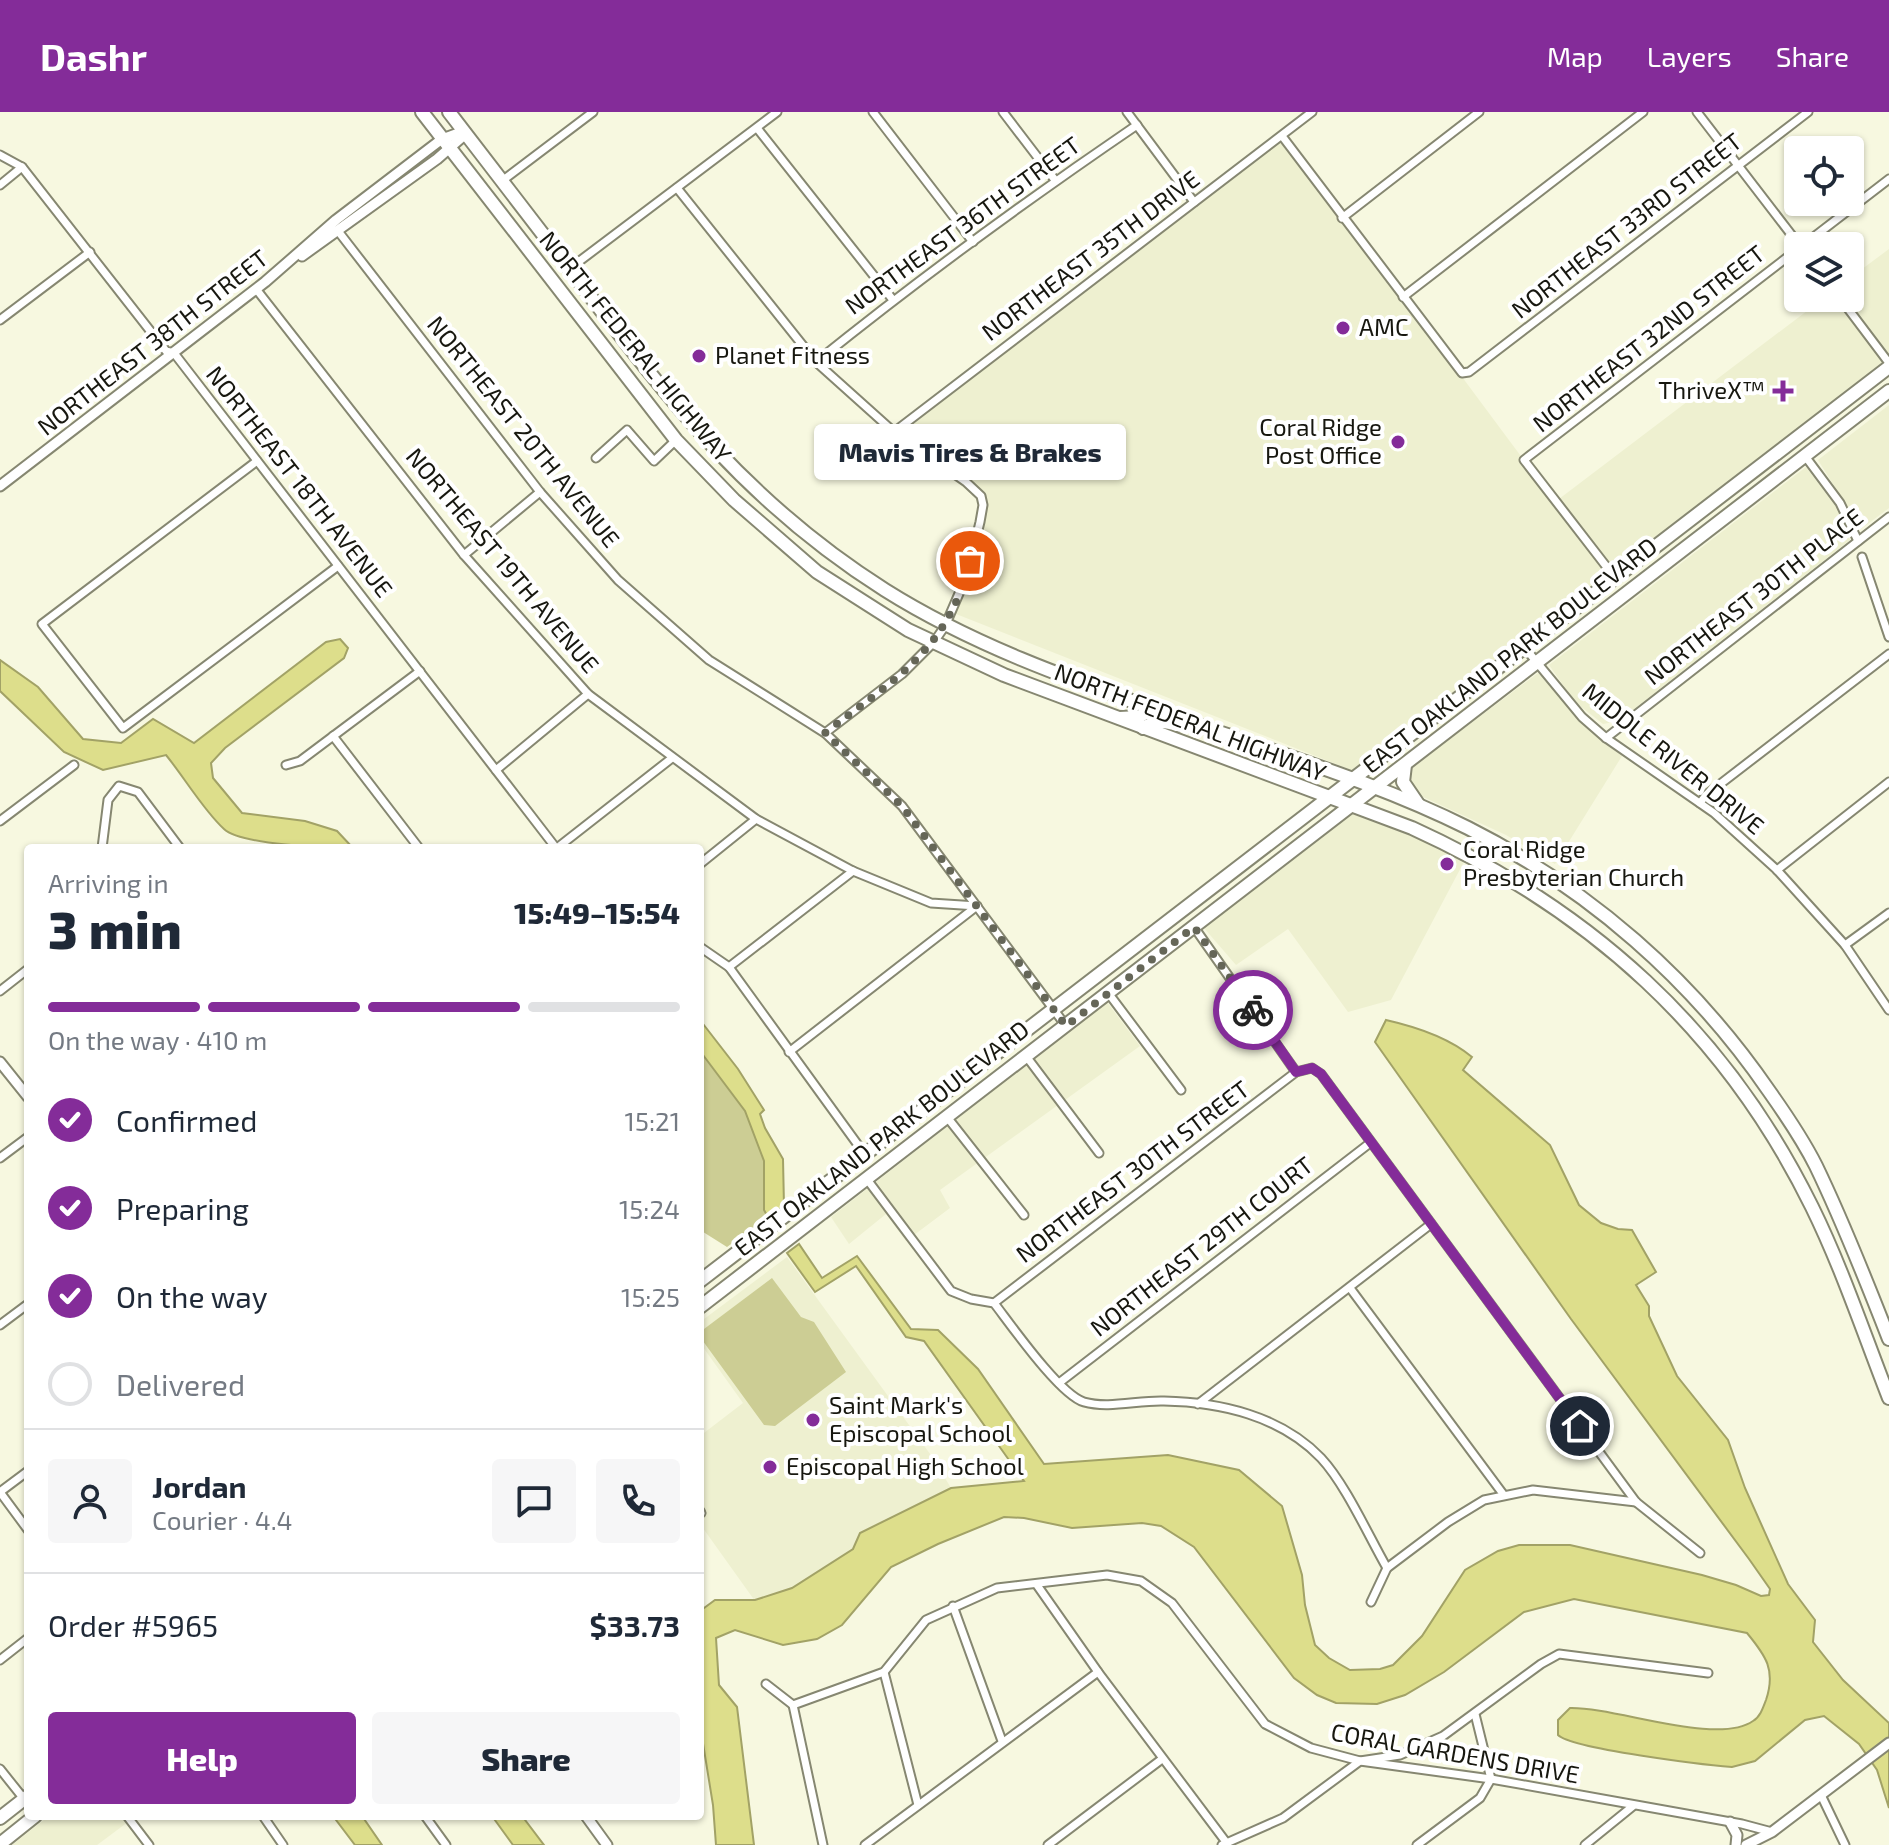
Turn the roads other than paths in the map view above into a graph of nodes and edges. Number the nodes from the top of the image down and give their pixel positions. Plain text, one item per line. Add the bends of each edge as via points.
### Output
1 (422, 112) edge
2 (449, 112) edge
3 (593, 112) edge
4 (777, 112) edge
5 (873, 112) edge
6 (1003, 112) edge
7 (1127, 112) edge
8 (1312, 112) edge
9 (1479, 112) edge
10 (1643, 112) edge
11 (1697, 112) edge
12 (1808, 112) edge
13 (1137, 125) junction
14 (757, 128) junction
15 (464, 131) junction
16 (1282, 136) junction
17 (446, 144) junction
18 (0, 155) edge
19 (1738, 166) junction
20 (22, 167) junction
21 (1889, 179) edge
22 (1055, 180) junction
23 (502, 181) junction
24 (0, 185) edge
25 (677, 188) junction
26 (1194, 202) junction
27 (1342, 218) junction
28 (326, 229) junction
29 (338, 231) junction
30 (1789, 232) edge
31 (1820, 232) edge
32 (973, 242) junction
33 (90, 252) junction
34 (1784, 259) edge
35 (292, 261) junction
36 (538, 263) junction
37 (569, 269) junction
38 (256, 289) junction
39 (559, 290) junction
40 (1403, 297) junction
41 (591, 298) junction
42 (893, 300) junction
43 (1850, 312) edge
44 (0, 320) edge
45 (174, 353) junction
46 (816, 362) junction
47 (1889, 365) edge
48 (1888, 390) edge
49 (894, 432) junction
50 (676, 440) junction
51 (712, 448) junction
52 (1805, 456) junction
53 (596, 458) dead end
54 (257, 461) junction
55 (0, 486) edge
56 (540, 492) junction
57 (1889, 517) edge
58 (1858, 541) junction
59 (464, 555) junction
60 (1862, 557) dead end
61 (1636, 563) junction
62 (338, 566) junction
63 (1616, 579) junction
64 (1636, 586) junction
65 (1614, 603) junction
66 (945, 626) junction
67 (1889, 637) edge
68 (934, 642) junction
69 (1525, 648) junction
70 (1889, 654) edge
71 (1536, 662) junction
72 (420, 671) junction
73 (588, 694) junction
74 (1153, 708) junction
75 (1117, 718) junction
76 (1207, 727) junction
77 (1143, 728) junction
78 (825, 733) junction
79 (333, 736) junction
80 (1606, 738) junction
81 (672, 758) junction
82 (74, 765) dead end
83 (286, 765) dead end
84 (1405, 765) junction
85 (496, 770) junction
86 (1353, 781) junction
87 (1889, 782) edge
88 (1375, 789) junction
89 (1329, 799) junction
90 (1700, 803) junction
91 (1353, 806) junction
92 (1420, 806) junction
93 (756, 819) junction
94 (0, 821) edge
95 (102, 844) edge
96 (177, 844) edge
97 (413, 844) edge
98 (553, 844) edge
99 (561, 844) edge
100 (704, 861) edge
101 (1777, 870) junction
102 (853, 871) junction
103 (1203, 894) junction
104 (977, 906) junction
105 (1889, 913) edge
106 (1607, 917) junction
107 (1571, 918) junction
108 (1198, 923) junction
109 (1845, 945) junction
110 (704, 950) edge
111 (729, 967) junction
112 (24, 972) edge
113 (0, 991) edge
114 (1109, 994) junction
115 (1053, 1010) junction
116 (1889, 1010) edge
117 (1066, 1026) junction
118 (789, 1052) junction
119 (1026, 1056) junction
120 (0, 1062) edge
121 (1296, 1072) junction
122 (1181, 1090) dead end
123 (24, 1092) edge
124 (947, 1117) junction
125 (24, 1140) edge
126 (1370, 1143) junction
127 (1099, 1153) dead end
128 (866, 1156) junction
129 (0, 1158) edge
130 (1788, 1160) junction
131 (1818, 1172) junction
132 (866, 1178) junction
133 (1800, 1184) junction
134 (1830, 1196) junction
135 (801, 1205) junction
136 (1024, 1215) dead end
137 (1431, 1224) junction
138 (805, 1226) junction
139 (704, 1278) edge
140 (1350, 1288) junction
141 (994, 1303) junction
142 (704, 1304) edge
143 (24, 1307) edge
144 (0, 1325) edge
145 (1889, 1339) edge
146 (1059, 1383) junction
147 (1889, 1398) edge
148 (1198, 1404) junction
149 (24, 1474) edge
150 (0, 1492) edge
151 (1503, 1494) junction
152 (1636, 1502) junction
153 (24, 1525) edge
154 (1700, 1553) dead end
155 (1387, 1568) junction
156 (1037, 1585) junction
157 (1371, 1602) dead end
158 (953, 1606) junction
159 (24, 1641) edge
160 (0, 1660) edge
161 (884, 1672) junction
162 (1098, 1672) junction
163 (1708, 1673) dead end
164 (766, 1684) dead end
165 (793, 1705) junction
166 (1475, 1714) junction
167 (1002, 1741) junction
168 (1889, 1743) edge
169 (1162, 1759) junction
170 (1360, 1761) junction
171 (0, 1769) edge
172 (1491, 1779) junction
173 (1821, 1795) junction
174 (24, 1796) edge
175 (24, 1800) edge
176 (918, 1805) junction
177 (1633, 1806) junction
178 (4, 1815) edge
179 (31, 1820) edge
180 (130, 1820) edge
181 (266, 1820) edge
182 (428, 1820) edge
183 (589, 1820) edge
184 (1730, 1822) junction
185 (1772, 1832) junction
186 (6, 1842) edge
187 (1224, 1843) edge
188 (149, 1845) edge
189 (284, 1845) edge
190 (446, 1845) edge
191 (607, 1845) edge
192 (823, 1845) edge
193 (865, 1845) edge
194 (1048, 1845) edge
195 (1417, 1845) edge
196 (1585, 1845) edge
197 (1736, 1845) edge
198 (1746, 1845) edge
199 (1763, 1845) edge
200 (1845, 1845) edge

1 - 17 main road, NORTH FEDERAL HIGHWAY
2 - 15 main road, NORTH FEDERAL HIGHWAY
3 - 23 street
4 - 14 street
5 - 32 street
6 - 22 street
7 - 13 street
8 - 16 street, NORTHEAST 35TH DRIVE
9 - 27 street
10 - 40 street
11 - 19 street
12 - 19 street, NORTHEAST 33RD STREET
13 - 22 street, NORTHEAST 36TH STREET
13 - 26 street
14 - 25 street
14 - 42 street
15 - 17 street, NORTHEAST 38TH STREET
15 - 23 main road, NORTH FEDERAL HIGHWAY
16 - 26 street, NORTHEAST 35TH DRIVE
16 - 27 street
17 - 28 street, NORTHEAST 38TH STREET
17 - 29 street, NORTHEAST 38TH STREET
17 - 36 main road, NORTH FEDERAL HIGHWAY
18 - 20 street, NORTHEAST 18TH AVENUE
19 - 30 street
19 - 40 street, NORTHEAST 33RD STREET via 1469,372 1457,369
20 - 24 street
20 - 33 street, NORTHEAST 18TH AVENUE
21 - 31 street, NORTHEAST 32ND STREET
22 - 32 street, NORTHEAST 36TH STREET
23 - 37 main road, NORTH FEDERAL HIGHWAY
25 - 37 street
25 - 46 street
26 - 49 street, NORTHEAST 35TH DRIVE
27 - 40 street
28 - 29 street
28 - 35 street, NORTHEAST 38TH STREET
29 - 35 street, NORTHEAST 38TH STREET
29 - 56 street, NORTHEAST 20TH AVENUE
32 - 42 street, NORTHEAST 36TH STREET
33 - 44 street
33 - 45 street, NORTHEAST 18TH AVENUE via 166,351
34 - 63 street, NORTHEAST 32ND STREET via 1524,460
35 - 38 street, NORTHEAST 38TH STREET
36 - 37 main road
36 - 39 main road, NORTH FEDERAL HIGHWAY
37 - 41 main road, NORTH FEDERAL HIGHWAY
38 - 45 street, NORTHEAST 38TH STREET
38 - 59 street, NORTHEAST 19TH AVENUE
39 - 41 main road
39 - 50 main road, NORTH FEDERAL HIGHWAY
41 - 51 main road, NORTH FEDERAL HIGHWAY
42 - 46 street, NORTHEAST 36TH STREET
43 - 47 street
45 - 54 street, NORTHEAST 18TH AVENUE
45 - 55 street, NORTHEAST 38TH STREET
46 - 49 street
47 - 61 main road, EAST OAKLAND PARK BOULEVARD
48 - 52 main road, EAST OAKLAND PARK BOULEVARD
49 - 66 street via 977,491 983,505 967,575
50 - 51 main road via 696,450
50 - 53 street via 654,461 627,430
50 - 68 main road, NORTH FEDERAL HIGHWAY via 734,500 817,572
51 - 66 main road, NORTH FEDERAL HIGHWAY via 811,539
52 - 58 street via 1840,503
52 - 64 main road, EAST OAKLAND PARK BOULEVARD
54 - 62 street, NORTHEAST 18TH AVENUE
54 - 62 street via 42,624 123,728
56 - 59 street
56 - 78 street, NORTHEAST 20TH AVENUE via 618,580 672,629 709,660
57 - 58 street, NORTHEAST 30TH PLACE
58 - 80 street, NORTHEAST 30TH PLACE
59 - 73 street, NORTHEAST 19TH AVENUE
60 - 67 street
61 - 63 main road, EAST OAKLAND PARK BOULEVARD
61 - 64 main road
62 - 72 street, NORTHEAST 18TH AVENUE
63 - 65 main road
63 - 69 main road, EAST OAKLAND PARK BOULEVARD
64 - 65 main road, EAST OAKLAND PARK BOULEVARD
65 - 71 main road, EAST OAKLAND PARK BOULEVARD
66 - 68 street
66 - 74 main road, NORTH FEDERAL HIGHWAY
68 - 75 main road, NORTH FEDERAL HIGHWAY
68 - 78 street via 902,674
69 - 71 street, MIDDLE RIVER DRIVE
69 - 86 main road, EAST OAKLAND PARK BOULEVARD
70 - 90 street
71 - 80 street, MIDDLE RIVER DRIVE
71 - 84 main road, EAST OAKLAND PARK BOULEVARD
72 - 79 street
72 - 85 street, NORTHEAST 18TH AVENUE
73 - 81 street, NORTHEAST 19TH AVENUE
73 - 85 street
74 - 75 main road via 1139,717
74 - 76 main road, NORTH FEDERAL HIGHWAY
75 - 77 main road, NORTH FEDERAL HIGHWAY
76 - 77 main road via 1194,731 1164,721
76 - 86 main road, NORTH FEDERAL HIGHWAY
77 - 89 main road, NORTH FEDERAL HIGHWAY
78 - 104 street, NORTHEAST 20TH AVENUE via 902,806
79 - 83 street
79 - 97 street
80 - 90 street, MIDDLE RIVER DRIVE
81 - 93 street, NORTHEAST 19TH AVENUE
81 - 99 street
82 - 94 street
84 - 88 main road, EAST OAKLAND PARK BOULEVARD
84 - 92 main road via 1405,789
85 - 98 street, NORTHEAST 18TH AVENUE
86 - 88 main road, NORTH FEDERAL HIGHWAY
86 - 89 main road, EAST OAKLAND PARK BOULEVARD
87 - 101 street
88 - 91 main road, EAST OAKLAND PARK BOULEVARD
88 - 92 main road, NORTH FEDERAL HIGHWAY
89 - 91 main road, NORTH FEDERAL HIGHWAY
89 - 103 main road, EAST OAKLAND PARK BOULEVARD
90 - 101 street, MIDDLE RIVER DRIVE
91 - 107 main road, NORTH FEDERAL HIGHWAY via 1474,857
91 - 108 main road, EAST OAKLAND PARK BOULEVARD
92 - 106 main road, NORTH FEDERAL HIGHWAY via 1522,857
93 - 100 street
93 - 102 street, NORTHEAST 19TH AVENUE
95 - 96 street via 108,800 119,786 138,792
101 - 109 street, MIDDLE RIVER DRIVE
102 - 104 street, NORTHEAST 19TH AVENUE via 931,903
102 - 111 street
103 - 108 main road via 1207,901
103 - 115 main road, EAST OAKLAND PARK BOULEVARD
104 - 115 street, NORTHEAST 20TH AVENUE
104 - 118 street
105 - 109 street
106 - 107 main road via 1589,911
106 - 131 main road, NORTH FEDERAL HIGHWAY via 1672,974 1731,1038 1778,1102
107 - 130 main road, NORTH FEDERAL HIGHWAY via 1647,980 1694,1028 1736,1079
108 - 114 main road, EAST OAKLAND PARK BOULEVARD
108 - 121 street
109 - 116 street, MIDDLE RIVER DRIVE
110 - 111 street
111 - 118 street
112 - 113 street
114 - 117 main road, EAST OAKLAND PARK BOULEVARD
114 - 122 street
115 - 117 street, NORTHEAST 20TH AVENUE
115 - 128 main road, EAST OAKLAND PARK BOULEVARD
117 - 119 main road, EAST OAKLAND PARK BOULEVARD
118 - 128 street
119 - 124 main road, EAST OAKLAND PARK BOULEVARD
119 - 127 street
120 - 123 street
121 - 126 street via 1312,1068 1321,1074
121 - 141 street, NORTHEAST 30TH STREET
124 - 132 main road, EAST OAKLAND PARK BOULEVARD
124 - 136 street
125 - 129 street
126 - 137 street
126 - 146 street, NORTHEAST 29TH COURT
128 - 132 main road
128 - 135 main road, EAST OAKLAND PARK BOULEVARD
130 - 131 main road
130 - 133 main road, NORTH FEDERAL HIGHWAY
131 - 134 main road, NORTH FEDERAL HIGHWAY
132 - 138 main road, EAST OAKLAND PARK BOULEVARD
132 - 141 street via 951,1291
133 - 134 main road
133 - 147 main road, NORTH FEDERAL HIGHWAY
134 - 145 main road, NORTH FEDERAL HIGHWAY
135 - 138 main road via 807,1213
135 - 139 main road, EAST OAKLAND PARK BOULEVARD
137 - 140 street
137 - 152 street
138 - 142 main road, EAST OAKLAND PARK BOULEVARD
140 - 148 street
140 - 151 street
141 - 146 street
143 - 144 street
146 - 148 street via 1083,1402
148 - 155 street via 1261,1419 1294,1434 1322,1459
149 - 150 street
150 - 153 street
151 - 152 street via 1533,1490
151 - 155 street via 1448,1522
152 - 154 street
155 - 157 street
156 - 158 street, CORAL GARDENS DRIVE via 997,1588
156 - 162 street
156 - 170 street, CORAL GARDENS DRIVE via 1107,1575 1141,1581 1172,1603 1265,1724 1311,1748
158 - 161 street, CORAL GARDENS DRIVE via 926,1620
158 - 167 street
159 - 160 street
161 - 165 street
161 - 176 street
162 - 167 street
162 - 169 street
163 - 166 street via 1559,1654
164 - 165 street
165 - 192 street
166 - 170 street via 1413,1750
166 - 172 street
167 - 176 street
168 - 173 street
169 - 187 street
169 - 194 street
170 - 172 street, CORAL GARDENS DRIVE
170 - 187 street via 1283,1818
171 - 174 street
172 - 177 street, CORAL GARDENS DRIVE
172 - 195 street via 1480,1798
173 - 185 street
173 - 200 street
175 - 178 main road
176 - 193 street
177 - 184 street, CORAL GARDENS DRIVE
177 - 196 street
178 - 186 main road
179 - 186 main road
180 - 188 street
181 - 189 street
182 - 190 street
183 - 191 street
184 - 185 street, CORAL GARDENS DRIVE
184 - 197 street
185 - 198 street
185 - 199 street

